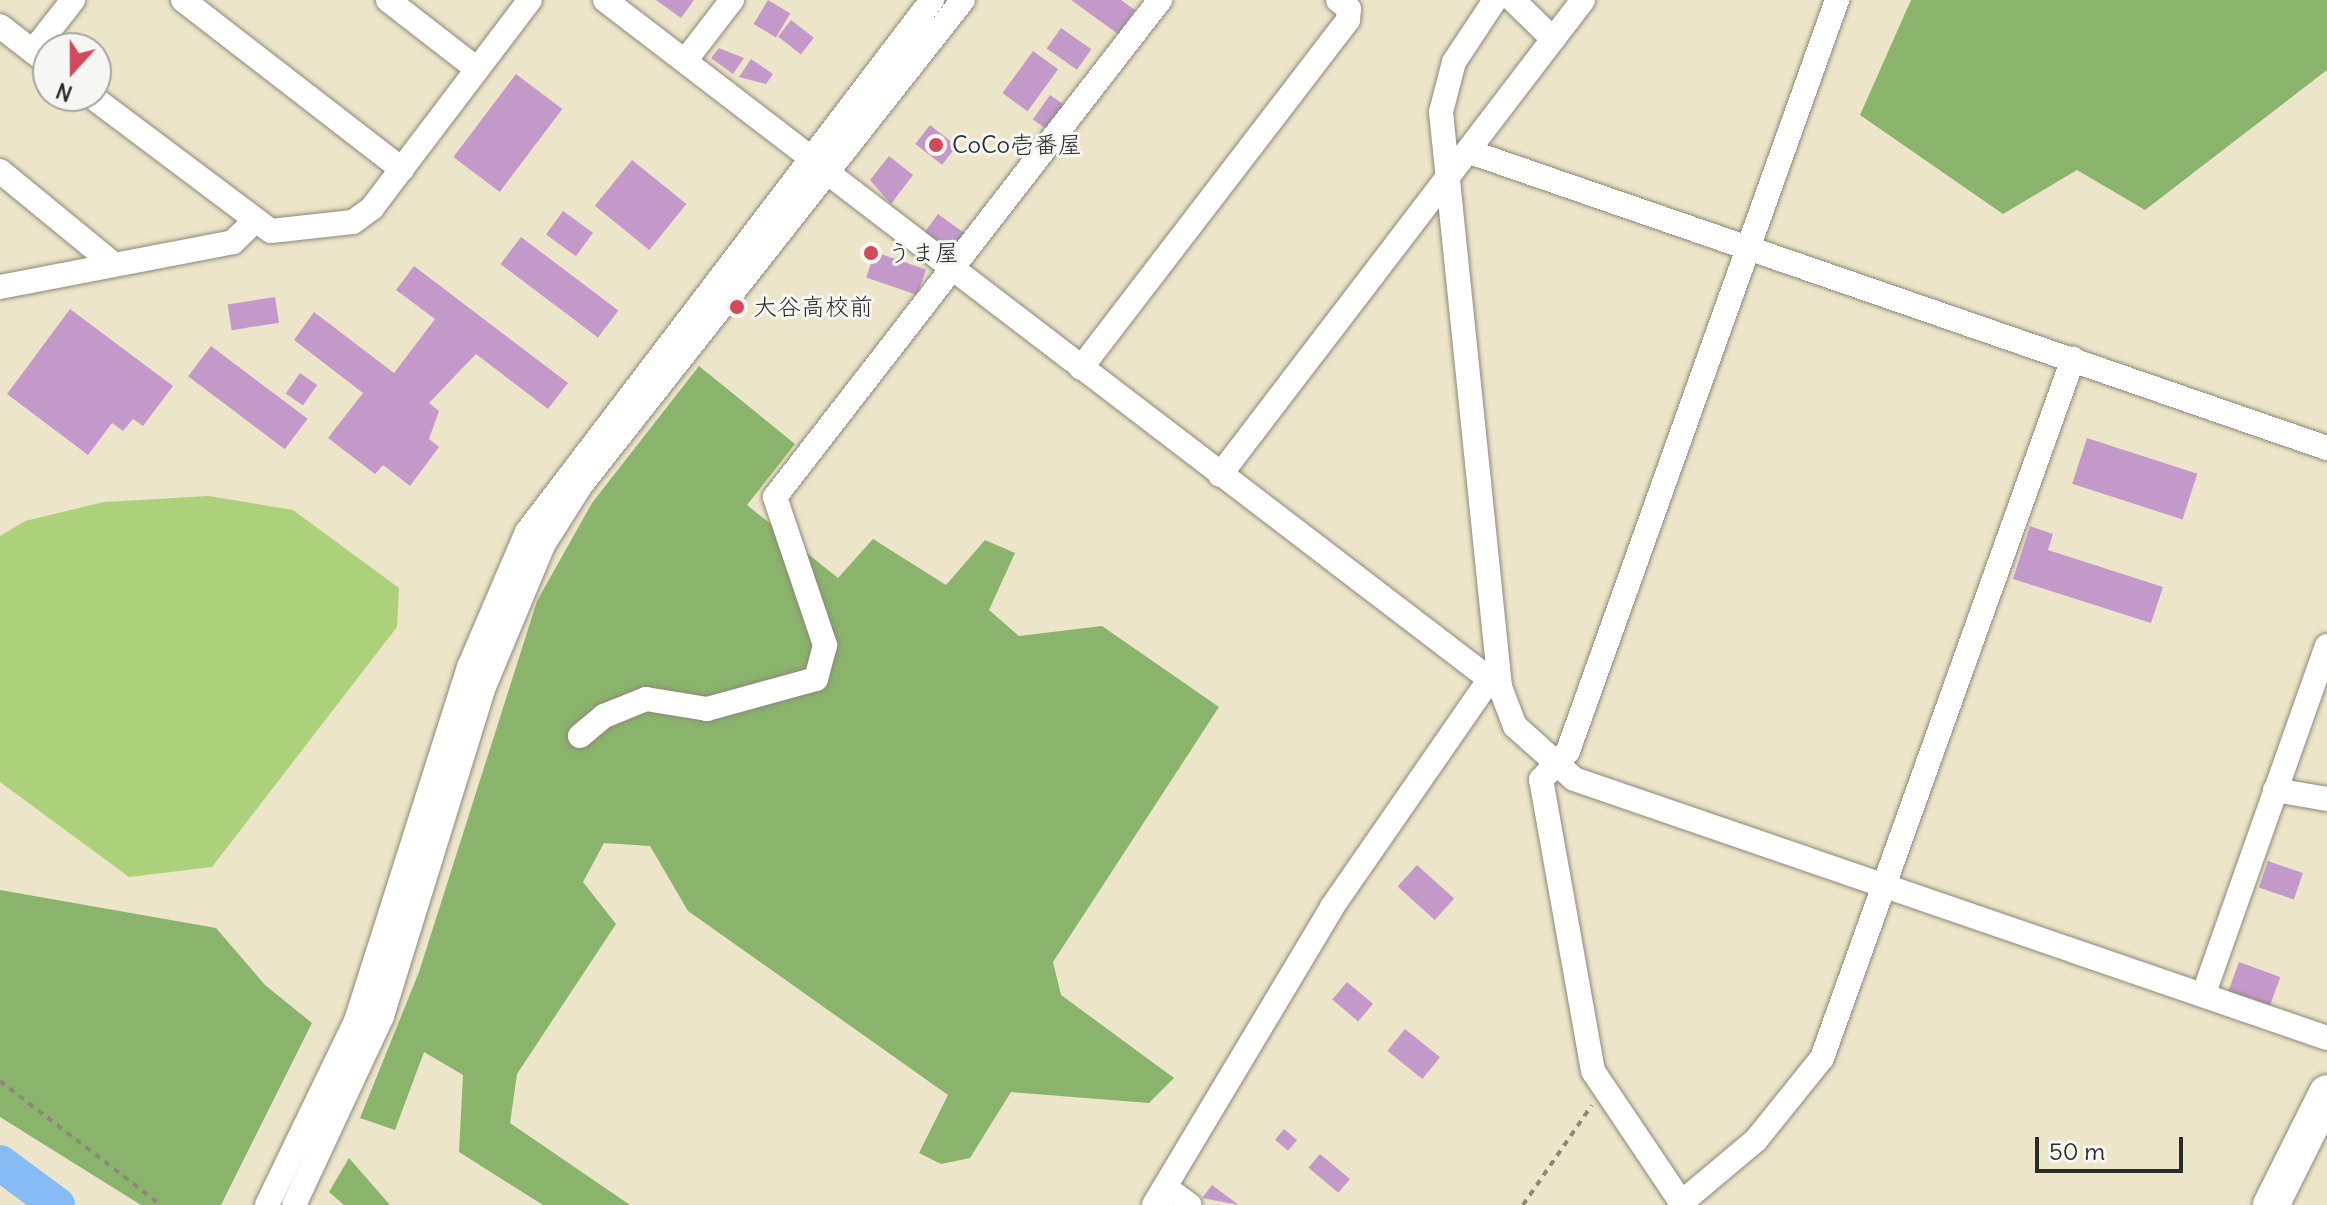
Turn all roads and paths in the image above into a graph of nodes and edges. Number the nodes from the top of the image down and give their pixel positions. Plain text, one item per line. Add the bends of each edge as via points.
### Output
1 (73, 0) edge
2 (183, 0) edge
3 (388, 0) edge
4 (530, 0) edge
5 (605, 0) edge
6 (732, 0) edge
7 (932, 0) edge
8 (963, 0) edge
9 (1160, 0) edge
10 (1338, 0) edge
11 (1495, 0) edge
12 (1513, 0) edge
13 (1583, 0) edge
14 (1837, 0) edge
15 (0, 26) edge
16 (54, 32) edge
17 (1553, 39) junction
18 (32, 51) edge
19 (685, 61) junction
20 (477, 69) junction
21 (112, 112) edge
22 (1473, 153) junction
23 (820, 166) junction
24 (402, 169) junction
25 (0, 171) edge
26 (1448, 185) junction
27 (255, 221) junction
28 (1750, 251) junction
29 (112, 263) junction
30 (952, 268) junction
31 (0, 287) edge
32 (2073, 359) junction
33 (1081, 368) junction
34 (2327, 448) edge
35 (1220, 475) junction
36 (2327, 646) edge
37 (1494, 684) junction
38 (580, 736) dead end
39 (1552, 764) junction
40 (2275, 790) junction
41 (2327, 799) edge
42 (1884, 886) junction
43 (2204, 993) junction
44 (2327, 1038) edge
45 (0, 1081) edge
46 (1600, 1092) junction
47 (2326, 1099) edge
48 (1160, 1196) edge
49 (1682, 1204) edge
50 (161, 1205) edge
51 (267, 1205) edge
52 (294, 1205) edge
53 (1189, 1205) edge
54 (1523, 1205) edge
55 (2271, 1205) edge

1 - 16 street
2 - 24 street
3 - 20 street
4 - 20 street
5 - 19 street
6 - 19 street
7 - 23 street
8 - 23 street
9 - 30 street
10 - 33 street via 1349,9 1348,20
11 - 26 street via 1462,48 1444,93
12 - 17 street
13 - 17 street
14 - 28 street
15 - 18 street
17 - 22 street
19 - 23 street
20 - 24 street
21 - 27 street
22 - 26 street
22 - 28 street
23 - 30 street
23 - 51 street via 527,532 469,667 356,1021
23 - 52 street via 581,485 543,545 484,687 382,1016
24 - 27 street via 353,222 278,233
25 - 29 street
26 - 35 street
26 - 37 street
27 - 29 street via 233,242
28 - 32 street
28 - 39 street via 1568,751
29 - 31 street
30 - 33 street
30 - 38 street via 775,497 825,645 816,679 707,709 646,699 604,716
32 - 34 street
32 - 42 street
33 - 35 street
35 - 37 street
36 - 40 street
37 - 39 street via 1515,726
37 - 48 street via 1332,907
39 - 42 street via 1574,779
39 - 46 street via 1541,780 1549,837
40 - 41 street
40 - 43 street
42 - 43 street
42 - 49 street via 1822,1058 1756,1140
43 - 44 street
45 - 50 path
46 - 49 street
46 - 54 path
47 - 55 highway
48 - 53 street

